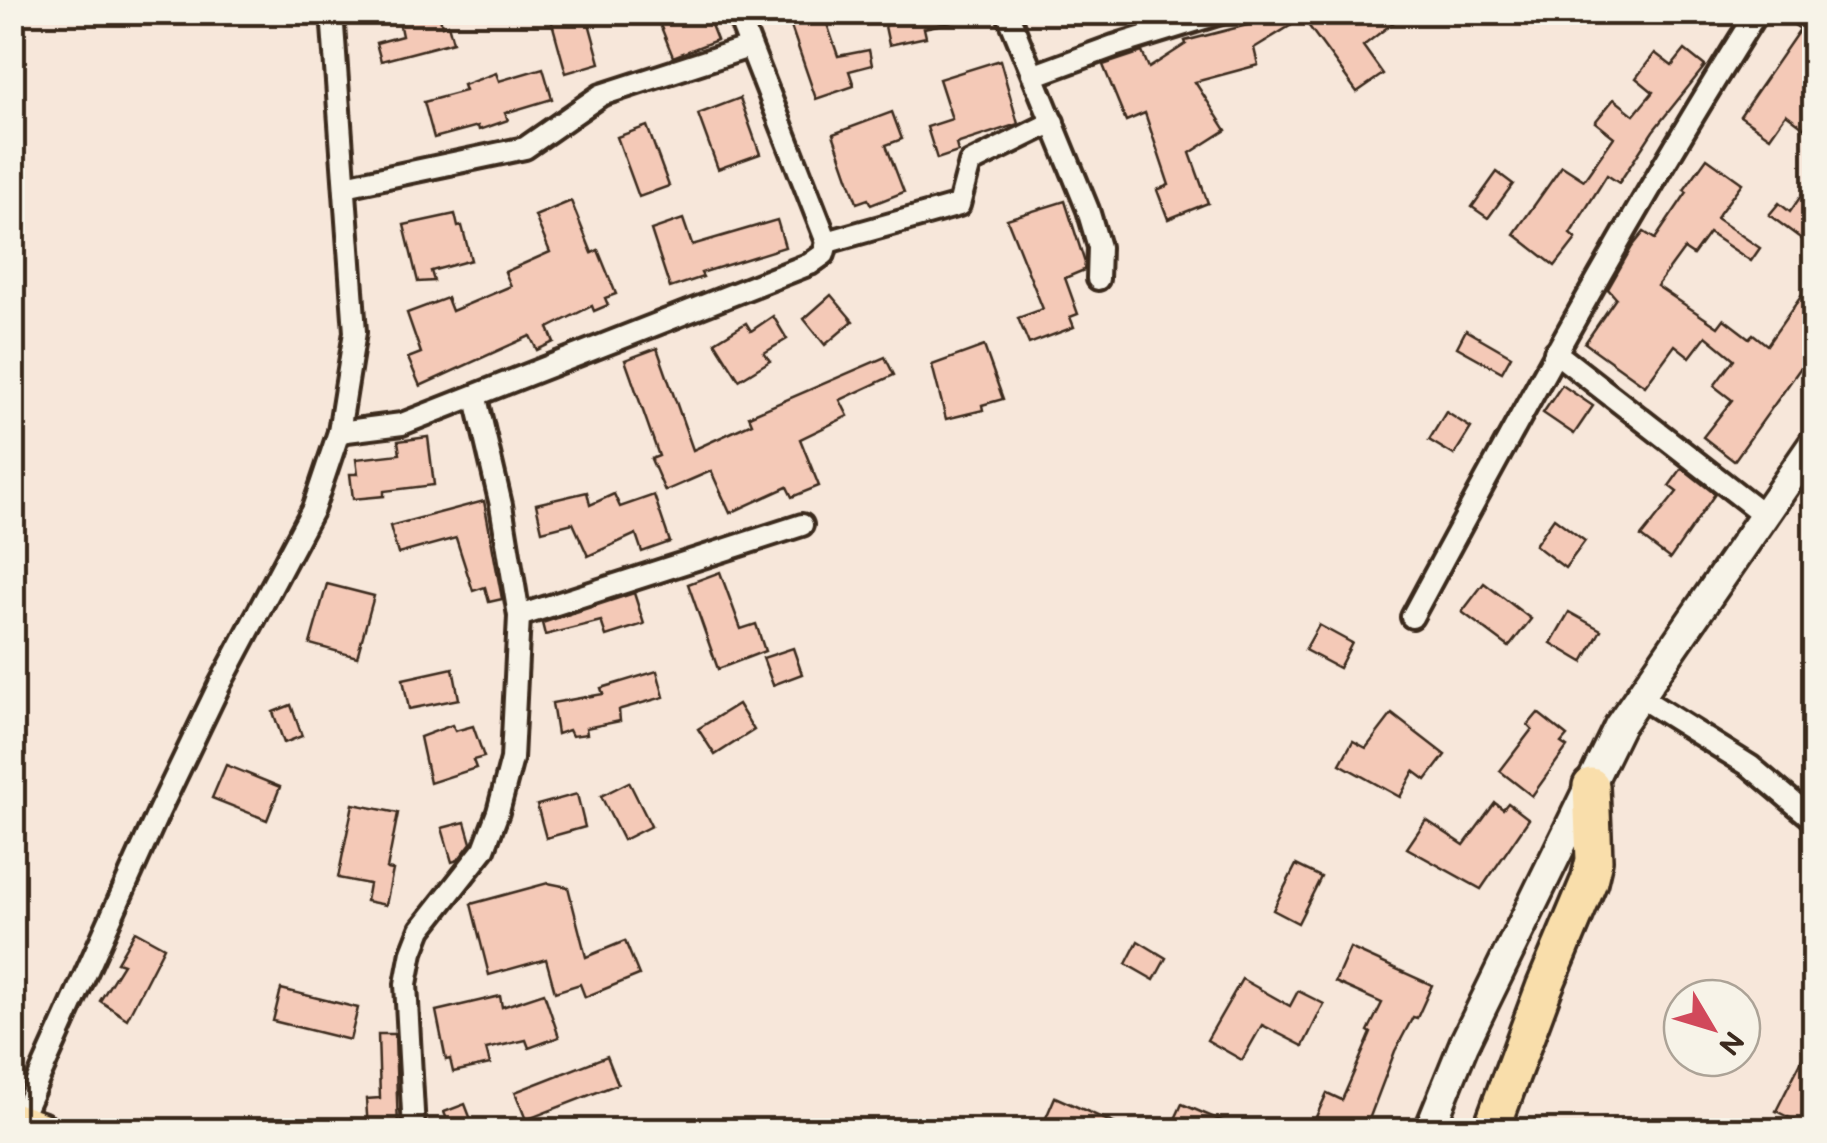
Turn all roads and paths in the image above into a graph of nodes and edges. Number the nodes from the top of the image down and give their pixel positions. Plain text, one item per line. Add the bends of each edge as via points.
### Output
1 (332, 12) edge
2 (737, 12) edge
3 (1006, 12) edge
4 (1224, 12) edge
5 (1757, 12) edge
6 (749, 47) junction
7 (1035, 75) junction
8 (1054, 122) junction
9 (344, 186) junction
10 (827, 242) junction
11 (1098, 279) dead end
12 (1555, 352) junction
13 (476, 398) junction
14 (340, 432) junction
15 (1814, 443) edge
16 (1763, 514) junction
17 (802, 525) dead end
18 (519, 616) junction
19 (1412, 617) dead end
20 (1638, 696) junction
21 (1591, 786) junction
22 (1814, 820) edge
23 (24, 1124) edge
24 (414, 1130) edge
25 (1428, 1130) edge
26 (1491, 1130) edge

1 - 9 street
2 - 6 street
3 - 7 street
4 - 7 street
5 - 12 street
6 - 9 street via 600,96 525,148
6 - 10 street
7 - 8 street
8 - 10 street via 970,163 959,205
8 - 11 street via 1099,246
9 - 14 street via 354,332
10 - 13 street via 810,264
12 - 16 street
12 - 19 street
13 - 14 street via 402,424
13 - 18 street
14 - 23 street via 314,509 159,810
15 - 16 main road
16 - 20 main road
17 - 18 street
18 - 24 street via 512,759 498,812 484,849 421,929 412,952 406,984
20 - 21 main road
20 - 22 street via 1750,766
21 - 25 main road
21 - 26 highway via 1589,881

